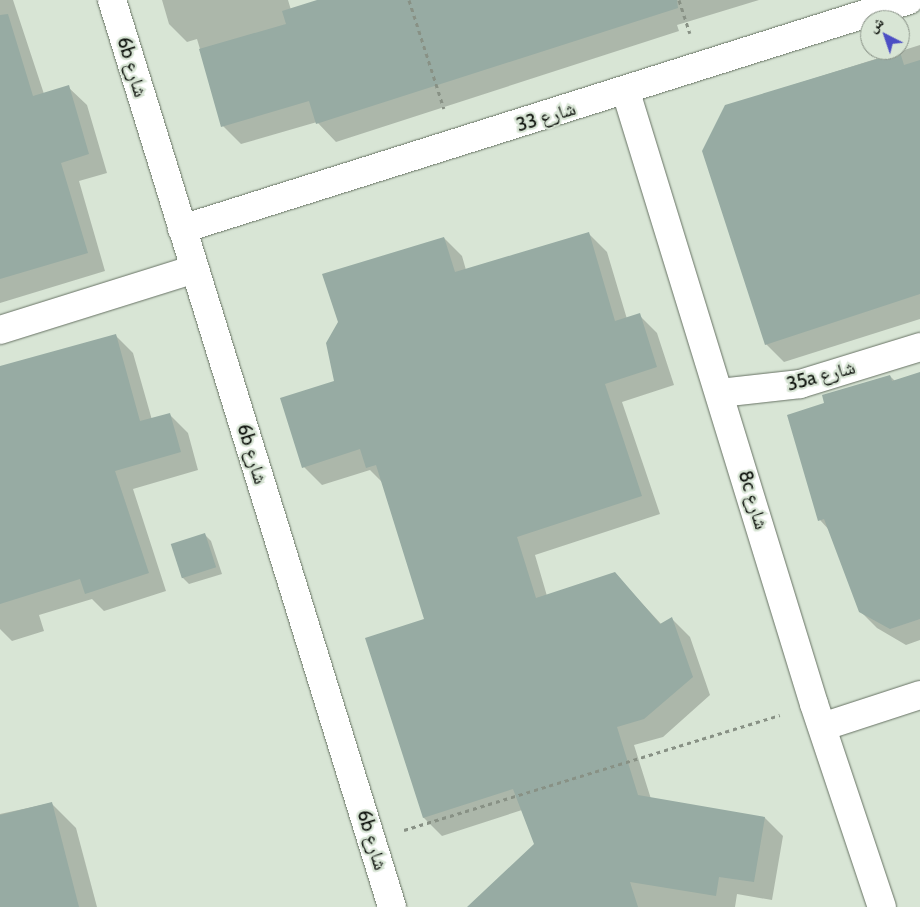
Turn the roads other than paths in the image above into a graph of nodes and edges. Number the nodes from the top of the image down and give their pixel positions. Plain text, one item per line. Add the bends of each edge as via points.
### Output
1 (112, 0) edge
2 (909, 0) edge
3 (626, 92) junction
4 (182, 228) junction
5 (195, 269) junction
6 (0, 330) edge
7 (920, 347) edge
8 (720, 393) junction
9 (920, 694) edge
10 (819, 715) junction
11 (392, 907) edge
12 (882, 907) edge

1 - 4 street, 6b شارع
2 - 3 street, شارع 33
3 - 4 street, شارع 33
3 - 8 street, 8c شارع
4 - 5 street, 6b شارع
5 - 6 street
5 - 11 street, 6b شارع
7 - 8 street, 35a شارع via 800,384
8 - 10 street, 8c شارع
9 - 10 street
10 - 12 street, 8c شارع

